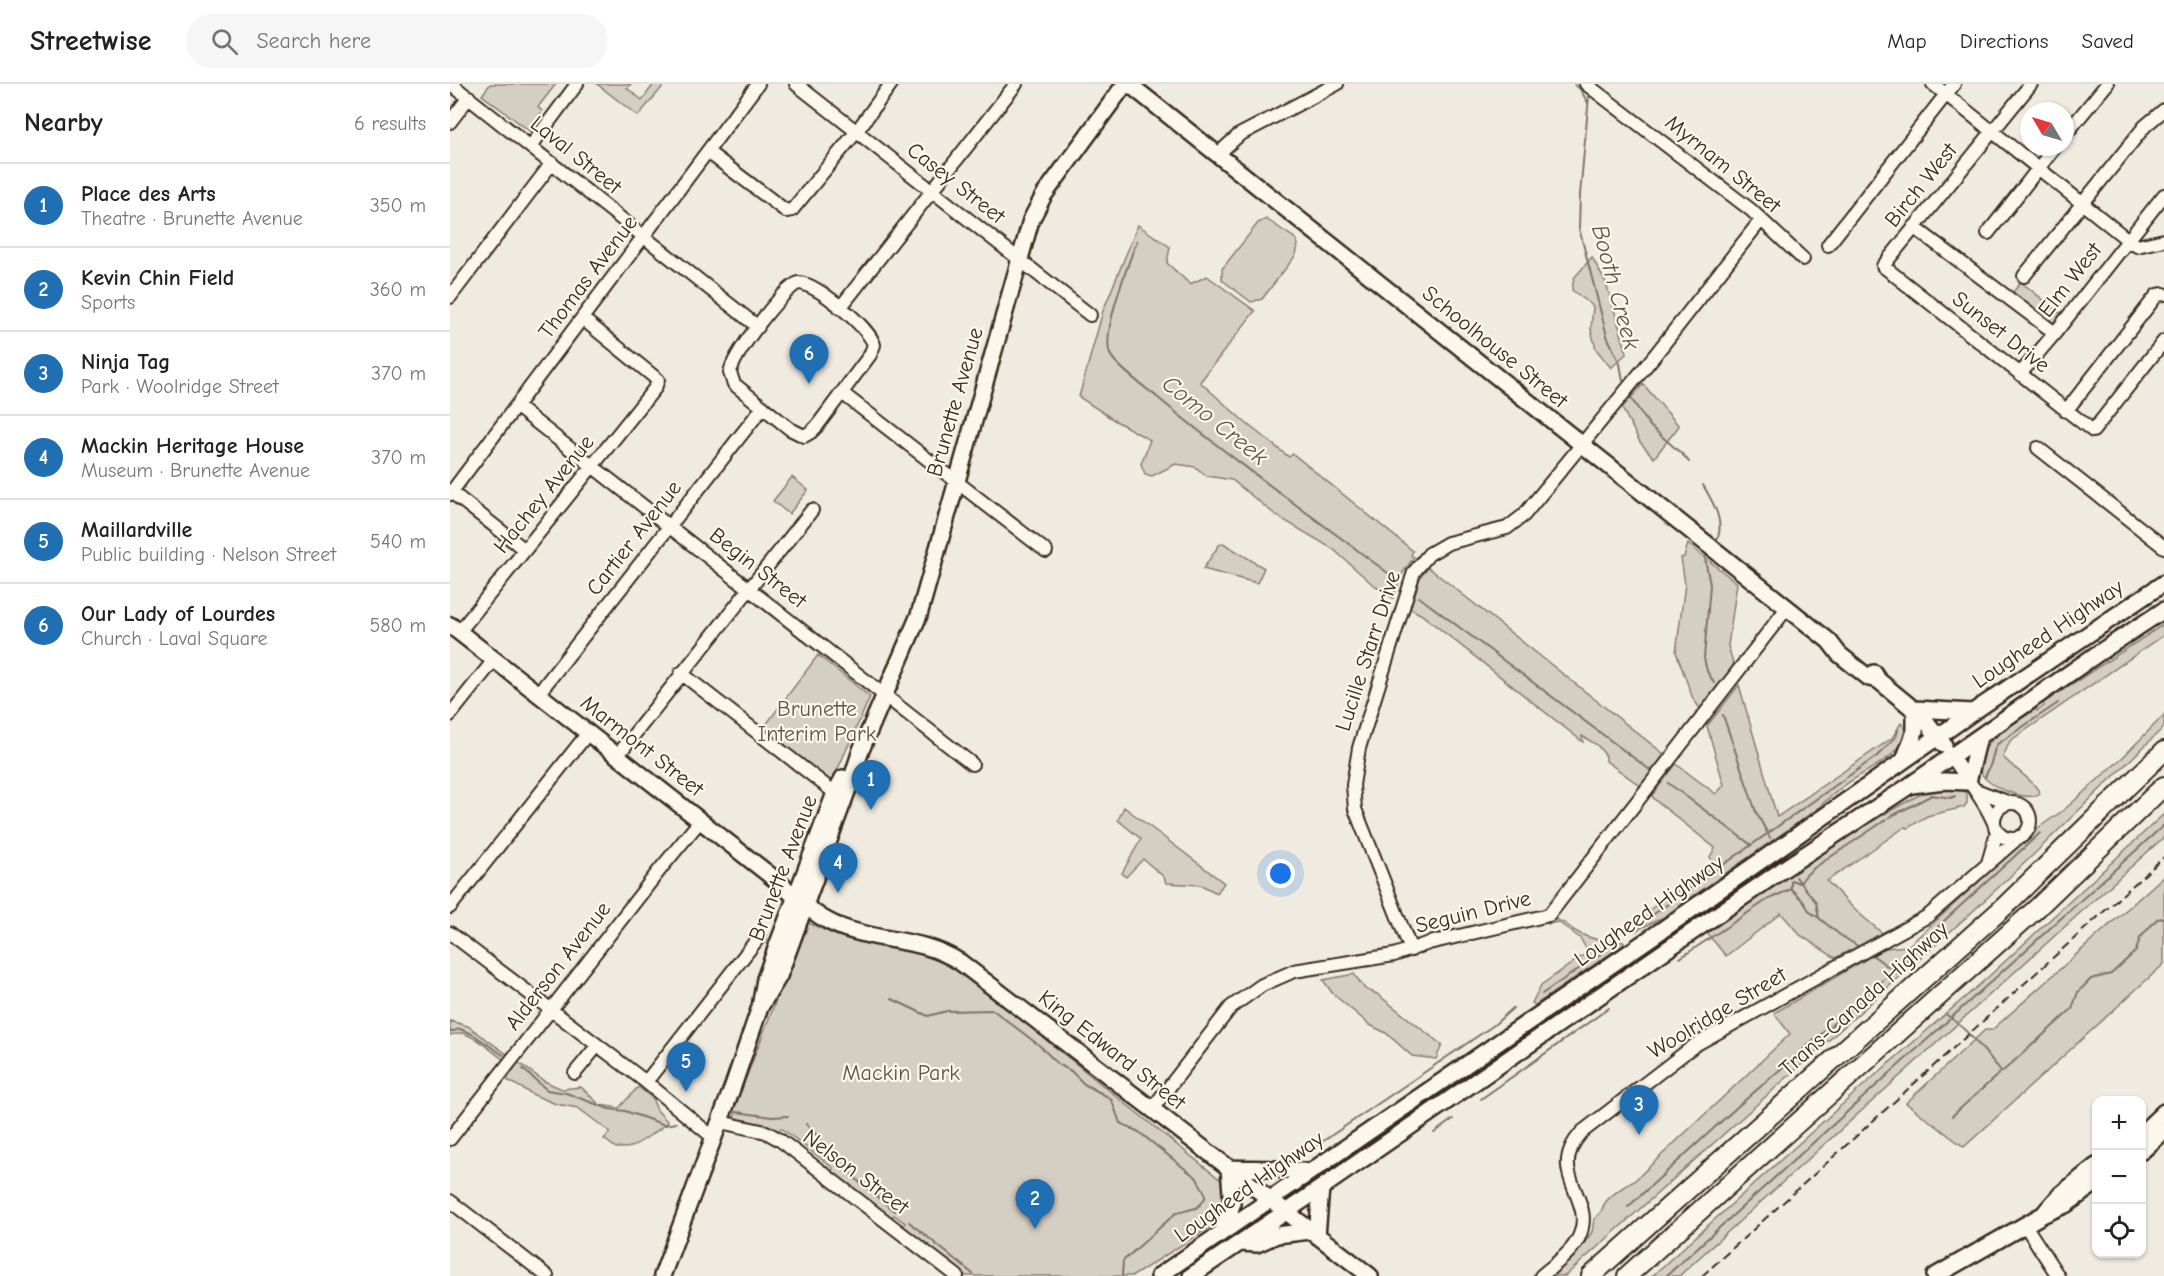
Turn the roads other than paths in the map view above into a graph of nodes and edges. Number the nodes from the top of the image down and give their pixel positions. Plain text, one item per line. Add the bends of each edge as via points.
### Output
1 (451, 84) edge
2 (577, 84) edge
3 (758, 84) edge
4 (796, 84) edge
5 (891, 84) edge
6 (1016, 84) edge
7 (1127, 84) edge
8 (1337, 84) edge
9 (1586, 84) edge
10 (1933, 84) edge
11 (1954, 84) edge
12 (2031, 84) edge
13 (2107, 84) edge
14 (1947, 95) junction
15 (469, 97) junction
16 (2164, 110) edge
17 (450, 122) edge
18 (2074, 124) edge
19 (857, 131) junction
20 (1992, 131) junction
21 (531, 146) junction
22 (708, 152) junction
23 (1218, 154) junction
24 (2048, 156) edge
25 (552, 163) junction
26 (2037, 169) junction
27 (931, 191) junction
28 (2164, 195) edge
29 (2082, 203) junction
30 (1761, 220) junction
31 (1914, 227) junction
32 (1988, 233) dead end
33 (644, 236) junction
34 (2128, 240) junction
35 (2164, 240) edge
36 (1828, 245) dead end
37 (1803, 259) dead end
38 (1019, 260) junction
39 (1883, 266) joint
40 (2024, 276) dead end
41 (2164, 294) edge
42 (450, 297) edge
43 (840, 308) junction
44 (1090, 315) dead end
45 (583, 319) junction
46 (758, 327) junction
47 (2055, 333) junction
48 (2164, 341) edge
49 (2020, 374) junction
50 (842, 393) junction
51 (517, 407) junction
52 (763, 407) junction
53 (2066, 411) junction
54 (1583, 445) junction
55 (2038, 448) dead end
56 (592, 466) junction
57 (956, 482) junction
58 (450, 492) edge
59 (812, 510) dead end
60 (670, 526) junction
61 (2164, 547) edge
62 (525, 550) junction
63 (1046, 551) dead end
64 (2162, 582) edge
65 (749, 588) junction
66 (1787, 608) junction
67 (2164, 610) edge
68 (454, 628) edge
69 (494, 660) junction
70 (681, 673) junction
71 (538, 694) junction
72 (885, 694) junction
73 (1915, 709) junction
74 (1973, 712) junction
75 (450, 716) edge
76 (588, 733) junction
77 (1938, 737) junction
78 (1979, 737) junction
79 (861, 750) junction
80 (2164, 751) edge
81 (1951, 755) junction
82 (617, 756) junction
83 (1904, 760) junction
84 (972, 764) dead end
85 (1909, 786) junction
86 (1972, 786) junction
87 (2164, 786) edge
88 (835, 793) junction
89 (2010, 803) junction
90 (2164, 803) edge
91 (700, 821) junction
92 (1995, 827) junction
93 (2019, 837) junction
94 (1987, 865) junction
95 (800, 901) junction
96 (450, 907) edge
97 (2035, 910) junction
98 (450, 933) edge
99 (759, 937) dead end
100 (1411, 950) junction
101 (550, 1010) junction
102 (597, 1046) junction
103 (575, 1073) dead end
104 (646, 1082) junction
105 (1152, 1109) junction
106 (2164, 1112) edge
107 (720, 1122) junction
108 (2146, 1128) edge
109 (2164, 1131) edge
110 (714, 1138) junction
111 (450, 1139) edge
112 (2143, 1150) edge
113 (1229, 1168) junction
114 (2092, 1170) edge
115 (1310, 1172) junction
116 (2092, 1186) edge
117 (1322, 1188) junction
118 (1270, 1199) junction
119 (450, 1201) edge
120 (1286, 1212) junction
121 (2044, 1214) junction
122 (2025, 1225) junction
123 (1223, 1231) junction
124 (1314, 1234) junction
125 (1240, 1243) junction
126 (547, 1276) edge
127 (662, 1276) edge
128 (957, 1276) edge
129 (1159, 1276) edge
130 (1191, 1276) edge
131 (1370, 1276) edge
132 (1541, 1276) edge
133 (1591, 1276) edge
134 (1627, 1276) edge
135 (1935, 1276) edge
136 (2058, 1276) edge

1 - 15 street, Laval Street
2 - 21 street
3 - 22 street, Thomas Avenue
4 - 19 street, Casey Street
5 - 19 street
6 - 27 street
7 - 23 main road, Schoolhouse Street
7 - 38 main road, Brunette Avenue via 1041,201
8 - 23 street via 1239,135
9 - 30 street, Myrnam Street
10 - 14 street
11 - 14 street
12 - 20 street, Birch West
13 - 18 street
14 - 20 street
14 - 36 street
15 - 17 street
15 - 21 street, Laval Street
16 - 29 street via 2145,126
19 - 22 street via 788,212
19 - 27 street, Casey Street
20 - 26 street
20 - 31 street, Birch West
21 - 25 street, Laval Street
22 - 33 street, Thomas Avenue
23 - 54 main road, Schoolhouse Street
24 - 26 street
25 - 33 street, Laval Street
25 - 42 street
26 - 29 street
26 - 32 street
27 - 38 street, Casey Street
27 - 43 street
28 - 34 street, Elm West
29 - 34 street
29 - 40 street
30 - 37 street, Myrnam Street
30 - 54 street, Lucille Starr Drive
31 - 39 street, Birch West
31 - 47 street
33 - 45 street, Thomas Avenue
33 - 46 street, Laval Street
34 - 35 street via 2137,246
34 - 47 street, Elm West
38 - 44 street, Casey Street
38 - 57 main road, Brunette Avenue
39 - 49 street, Sunset Drive
41 - 53 street via 2157,294
43 - 46 street via 811,286 798,283 788,289
43 - 50 street via 868,332 874,345
45 - 51 street, Thomas Avenue
45 - 56 street, Hachey Avenue via 658,380
46 - 52 street via 735,357 730,373 734,384
47 - 49 street, Elm West
48 - 53 street, Sunset Drive via 2093,431
49 - 53 street, Sunset Drive
50 - 52 street via 817,426 804,436
50 - 57 street
51 - 56 street, Begin Street
51 - 58 street, Thomas Avenue
52 - 60 street, Cartier Avenue
54 - 66 main road, Schoolhouse Street
54 - 100 street, Lucille Starr Drive via 1516,522 1448,543 1429,554 1414,572 1368,714 1353,784 1355,809
55 - 61 street
56 - 60 street, Begin Street
56 - 62 street, Hachey Avenue
57 - 63 street
57 - 72 main road, Brunette Avenue via 915,626
58 - 62 street
59 - 65 street
60 - 65 street, Begin Street
60 - 71 street, Cartier Avenue
62 - 68 street, Hachey Avenue
64 - 74 main road, Lougheed Highway
65 - 70 street
65 - 72 street, Begin Street
66 - 73 main road, Schoolhouse Street via 1861,672 1878,680
66 - 100 street, Seguin Drive via 1554,911
67 - 78 main road, Lougheed Highway
68 - 69 main road, Marmont Street
69 - 71 main road, Marmont Street
69 - 75 street
70 - 82 street
70 - 88 street
71 - 76 main road, Marmont Street
72 - 79 main road, Brunette Avenue
72 - 84 street, Begin Street
73 - 74 main road
73 - 77 main road, Schoolhouse Street
73 - 83 main road via 1915,731
74 - 77 main road, Lougheed Highway
76 - 82 main road, Marmont Street
76 - 96 street
77 - 81 main road, Schoolhouse Street
77 - 83 main road, Lougheed Highway
78 - 81 main road, Lougheed Highway
78 - 86 main road
79 - 88 main road, Brunette Avenue
79 - 95 main road, Brunette Avenue
80 - 133 highway, Trans-Canada Highway via 2006,905
81 - 85 main road, Lougheed Highway
81 - 86 street, Schoolhouse Street
82 - 91 main road, Marmont Street
83 - 115 main road, Lougheed Highway
85 - 86 main road via 1944,781
85 - 117 main road, Lougheed Highway
86 - 89 street
86 - 92 street, Schoolhouse Street
87 - 97 highway
88 - 95 main road, Brunette Avenue
89 - 92 street via 1996,811
89 - 93 street via 2022,806 2029,816 2028,828
90 - 97 highway via 2078,882
91 - 95 main road, Marmont Street
91 - 101 street, Alderson Avenue
92 - 93 street via 2007,838
92 - 94 street
93 - 94 street, Woolridge Street
94 - 132 street, Woolridge Street via 1934,912 1695,1045 1582,1132 1572,1145 1567,1168 1581,1205 1581,1231 1573,1246
95 - 105 main road, King Edward Street via 839,927 920,944 952,957
95 - 107 main road, Brunette Avenue via 779,976 760,1007
97 - 134 highway
98 - 101 street
99 - 104 street
100 - 105 street, Seguin Drive via 1294,971 1262,985 1232,1007
101 - 102 street
101 - 111 street, Alderson Avenue
102 - 103 street
102 - 104 street
104 - 110 street
105 - 113 main road, King Edward Street
106 - 108 main road
107 - 110 main road, Brunette Avenue
107 - 128 street, Nelson Street via 766,1132 780,1140
109 - 112 main road
110 - 127 main road, Brunette Avenue
113 - 115 main road
113 - 118 main road, King Edward Street
113 - 123 main road via 1232,1205
114 - 121 main road via 2061,1194
115 - 118 main road, Lougheed Highway
116 - 121 main road
117 - 120 main road, Lougheed Highway
117 - 124 main road
118 - 120 main road, King Edward Street
118 - 123 main road, Lougheed Highway
119 - 126 street
120 - 124 main road, King Edward Street
120 - 125 main road, Lougheed Highway
121 - 122 main road
122 - 135 main road
122 - 136 street
123 - 129 main road, Lougheed Highway
124 - 125 main road via 1277,1235 1257,1244
124 - 131 main road, King Edward Street
125 - 130 main road, Lougheed Highway

